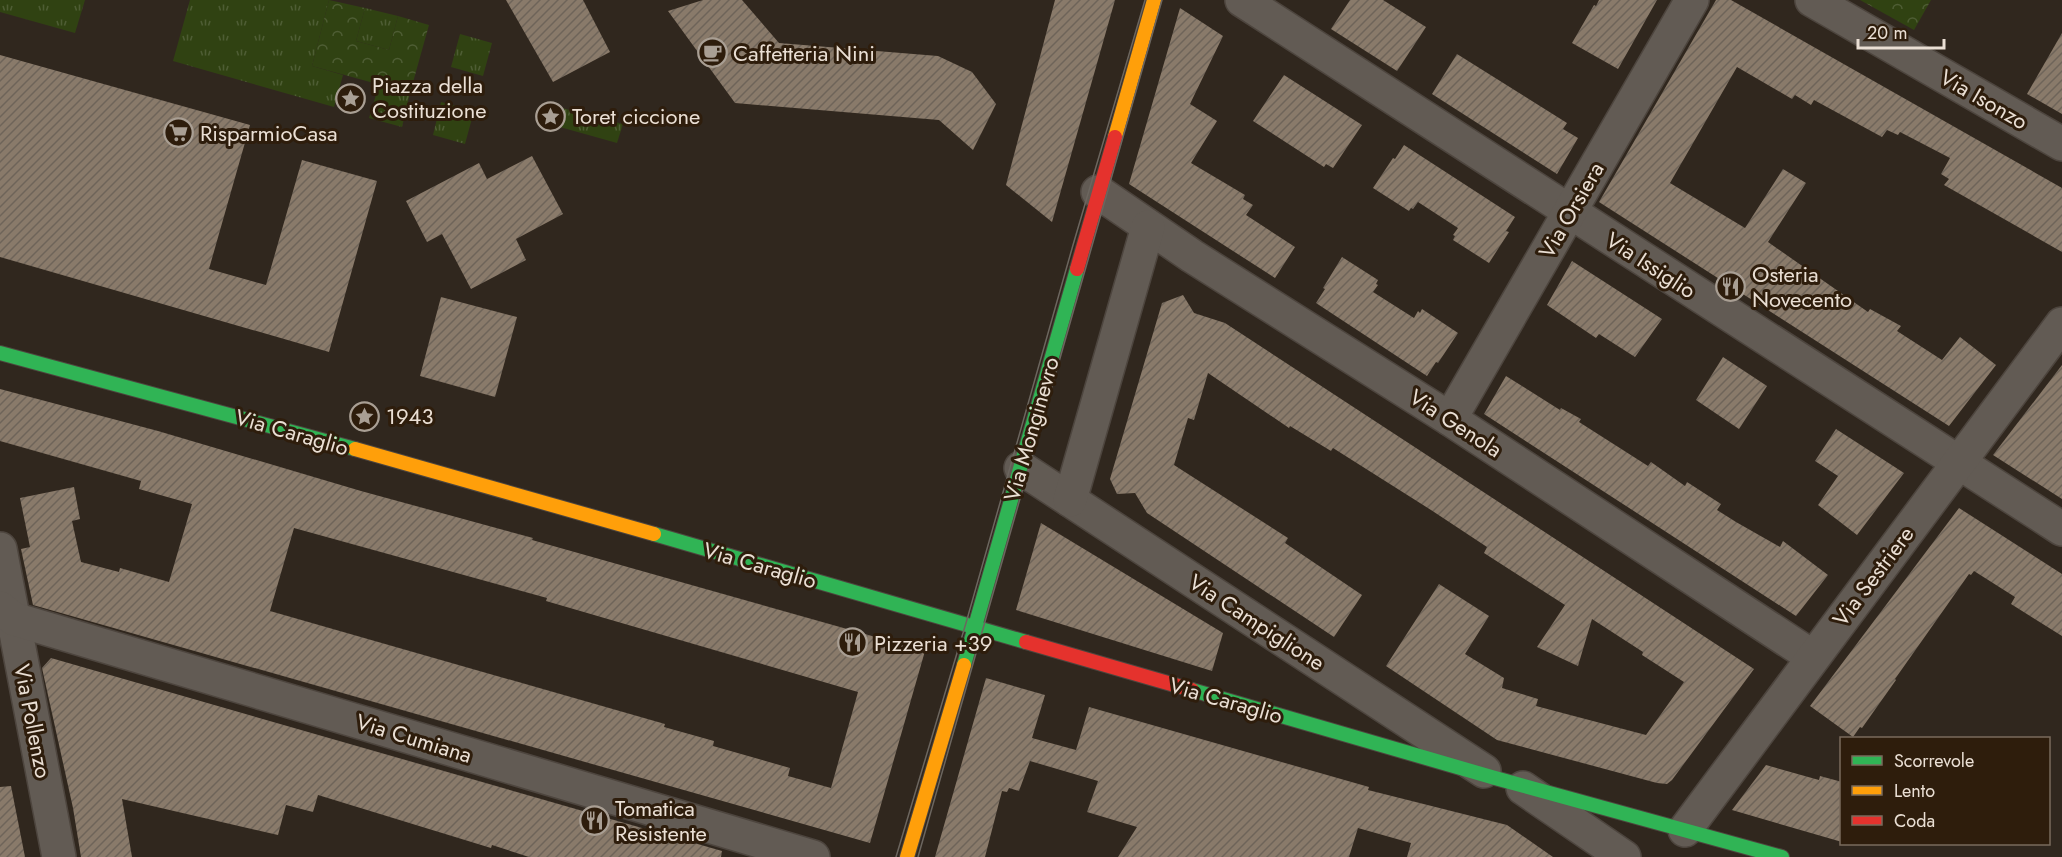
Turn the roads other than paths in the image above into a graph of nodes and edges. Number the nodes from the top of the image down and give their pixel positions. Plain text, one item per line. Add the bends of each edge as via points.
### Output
1 (1154, 0) edge
2 (1242, 0) edge
3 (1692, 0) edge
4 (1812, 0) edge
5 (2062, 144) edge
6 (1098, 192) junction
7 (1570, 213) junction
8 (1148, 227) junction
9 (2062, 324) edge
10 (0, 353) edge
11 (1450, 419) junction
12 (1958, 462) junction
13 (1021, 468) junction
14 (1070, 500) junction
15 (2062, 528) edge
16 (0, 549) edge
17 (7, 613) edge
18 (975, 626) junction
19 (1813, 657) junction
20 (1505, 780) junction
21 (1685, 830) junction
22 (59, 857) edge
23 (813, 857) edge
24 (907, 857) edge
25 (1624, 857) edge
26 (1782, 857) edge

1 - 6 street, Via Monginevro
2 - 7 street, Via Issiglio
3 - 7 street, Via Orsiera
4 - 5 street, Via Isonzo
6 - 8 street, Via Genola
6 - 13 street, Via Monginevro
7 - 11 street, Via Orsiera
7 - 12 street, Via Issiglio
8 - 11 street, Via Genola
8 - 14 street
9 - 12 street, Via Sestriere
10 - 18 street, Via Caraglio via 165,396
11 - 19 street, Via Genola
12 - 15 street, Via Issiglio
12 - 19 street, Via Sestriere
13 - 14 street, Via Campiglione
13 - 18 street, Via Monginevro
14 - 20 street, Via Campiglione
16 - 17 street, Via Pollenzo
17 - 22 street, Via Pollenzo
17 - 23 street, Via Cumiana
18 - 20 street, Via Caraglio
18 - 24 street, Via Monginevro
19 - 21 street, Via Sestriere
20 - 21 street, Via Caraglio
20 - 25 street, Via Caraglio
21 - 26 street, Via Caraglio

